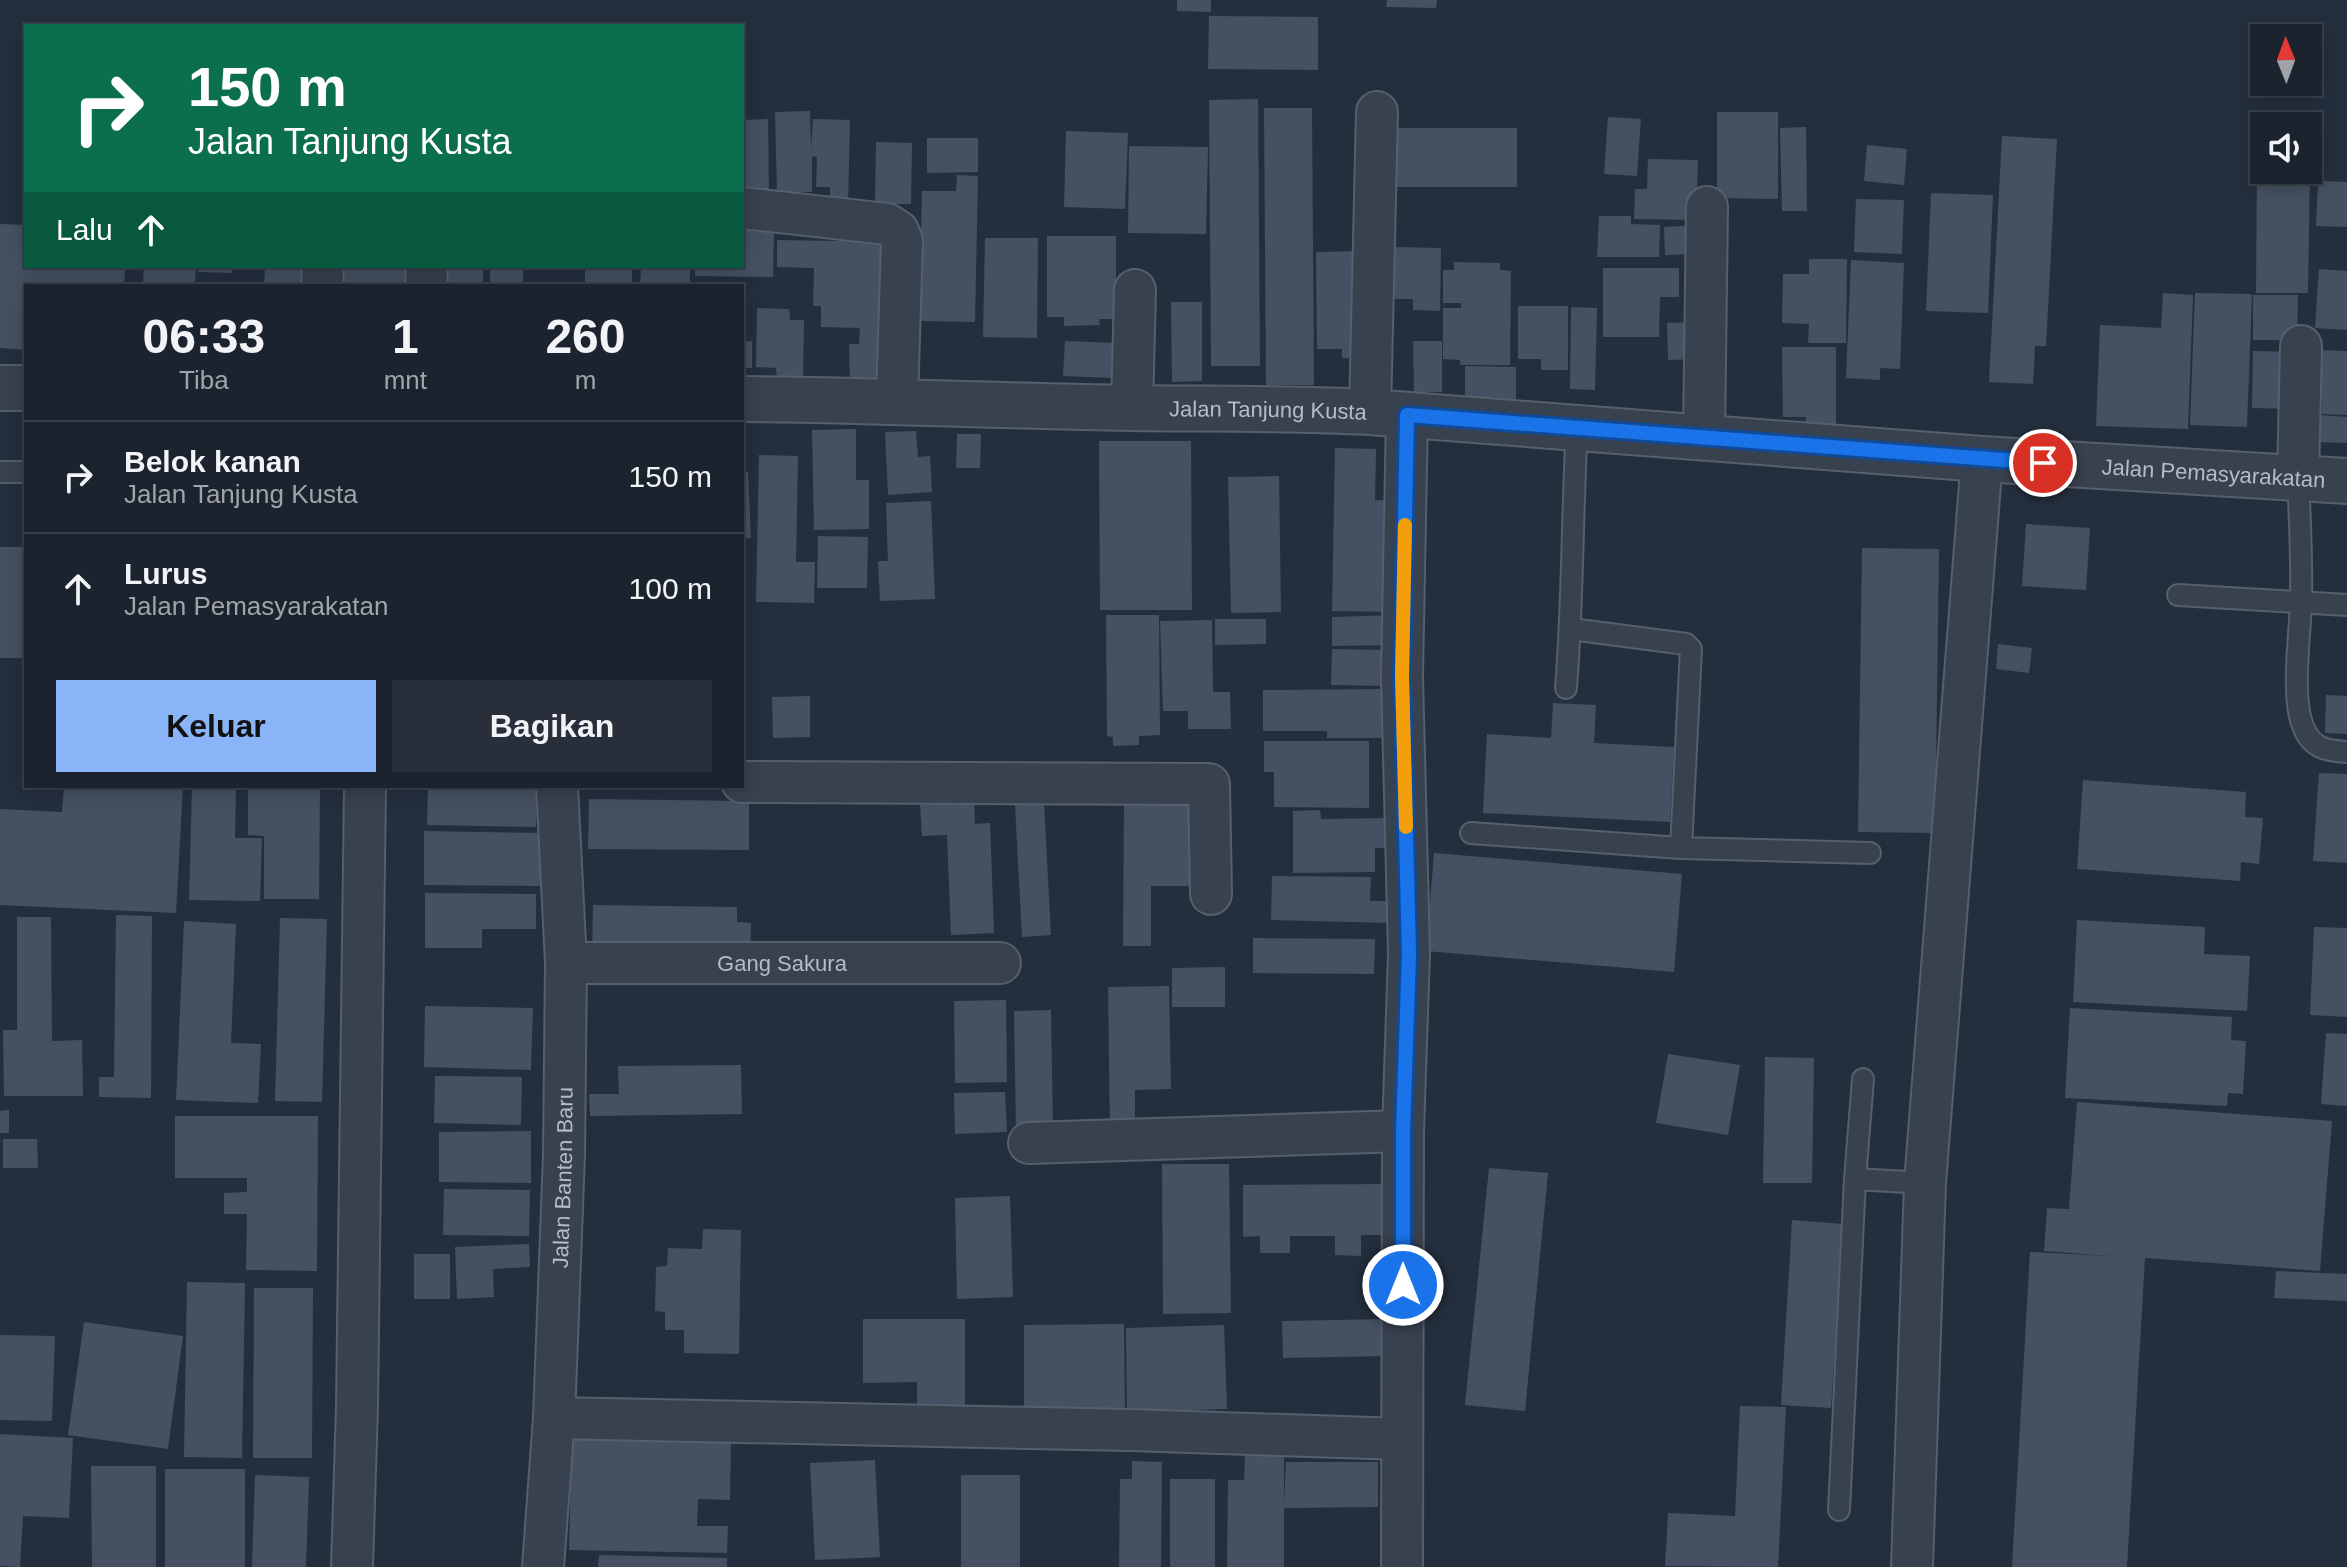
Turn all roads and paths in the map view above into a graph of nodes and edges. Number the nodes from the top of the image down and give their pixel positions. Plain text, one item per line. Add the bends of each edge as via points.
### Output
1 (1377, 112) dead end
2 (1707, 207) dead end
3 (744, 208) edge
4 (1135, 290) dead end
5 (2301, 346) dead end
6 (0, 388) edge
7 (24, 388) edge
8 (744, 399) edge
9 (897, 400) junction
10 (1132, 408) junction
11 (1389, 413) junction
12 (1577, 426) junction
13 (1704, 437) junction
14 (1982, 459) junction
15 (0, 472) edge
16 (24, 472) edge
17 (2298, 477) junction
18 (2347, 481) edge
19 (2178, 595) dead end
20 (2301, 602) junction
21 (2347, 605) edge
22 (1571, 629) junction
23 (1566, 688) dead end
24 (2347, 752) edge
25 (744, 782) edge
26 (365, 788) edge
27 (557, 788) edge
28 (1471, 833) dead end
29 (1681, 848) junction
30 (1870, 853) dead end
31 (1211, 894) dead end
32 (566, 963) junction
33 (1000, 963) dead end
34 (1863, 1079) dead end
35 (1403, 1131) junction
36 (1029, 1143) dead end
37 (1855, 1179) junction
38 (1925, 1183) junction
39 (554, 1418) junction
40 (1402, 1439) junction
41 (1839, 1510) dead end
42 (352, 1567) edge
43 (543, 1567) edge
44 (1402, 1567) edge
45 (1912, 1567) edge

1 - 11 street
2 - 13 street
3 - 9 street via 887,224 898,231 902,241
4 - 10 street
5 - 17 street
6 - 7 street
8 - 9 street, Jalan Tanjung Kusta
9 - 10 street, Jalan Tanjung Kusta
10 - 11 street, Jalan Tanjung Kusta
11 - 12 street, Jalan Tanjung Kusta
11 - 35 street via 1409,954
12 - 13 street, Jalan Tanjung Kusta
12 - 22 lane
13 - 14 street, Jalan Tanjung Kusta
14 - 17 street, Jalan Pemasyarakatan
14 - 38 street
15 - 16 lane
17 - 18 street, Jalan Pemasyarakatan
17 - 20 lane
19 - 20 lane
20 - 21 lane
20 - 24 lane via 2302,725 2311,742 2326,751
22 - 23 lane
22 - 29 lane via 1686,644 1691,649
25 - 31 street via 1209,769
26 - 42 street
27 - 32 street, Jalan Banten Baru
28 - 29 lane
29 - 30 lane
32 - 33 street, Gang Sakura
32 - 39 street, Jalan Banten Baru
34 - 37 lane
35 - 36 street
35 - 40 street
37 - 38 lane
37 - 41 lane
38 - 45 street
39 - 40 street
39 - 43 street, Jalan Banten Baru
40 - 44 street

